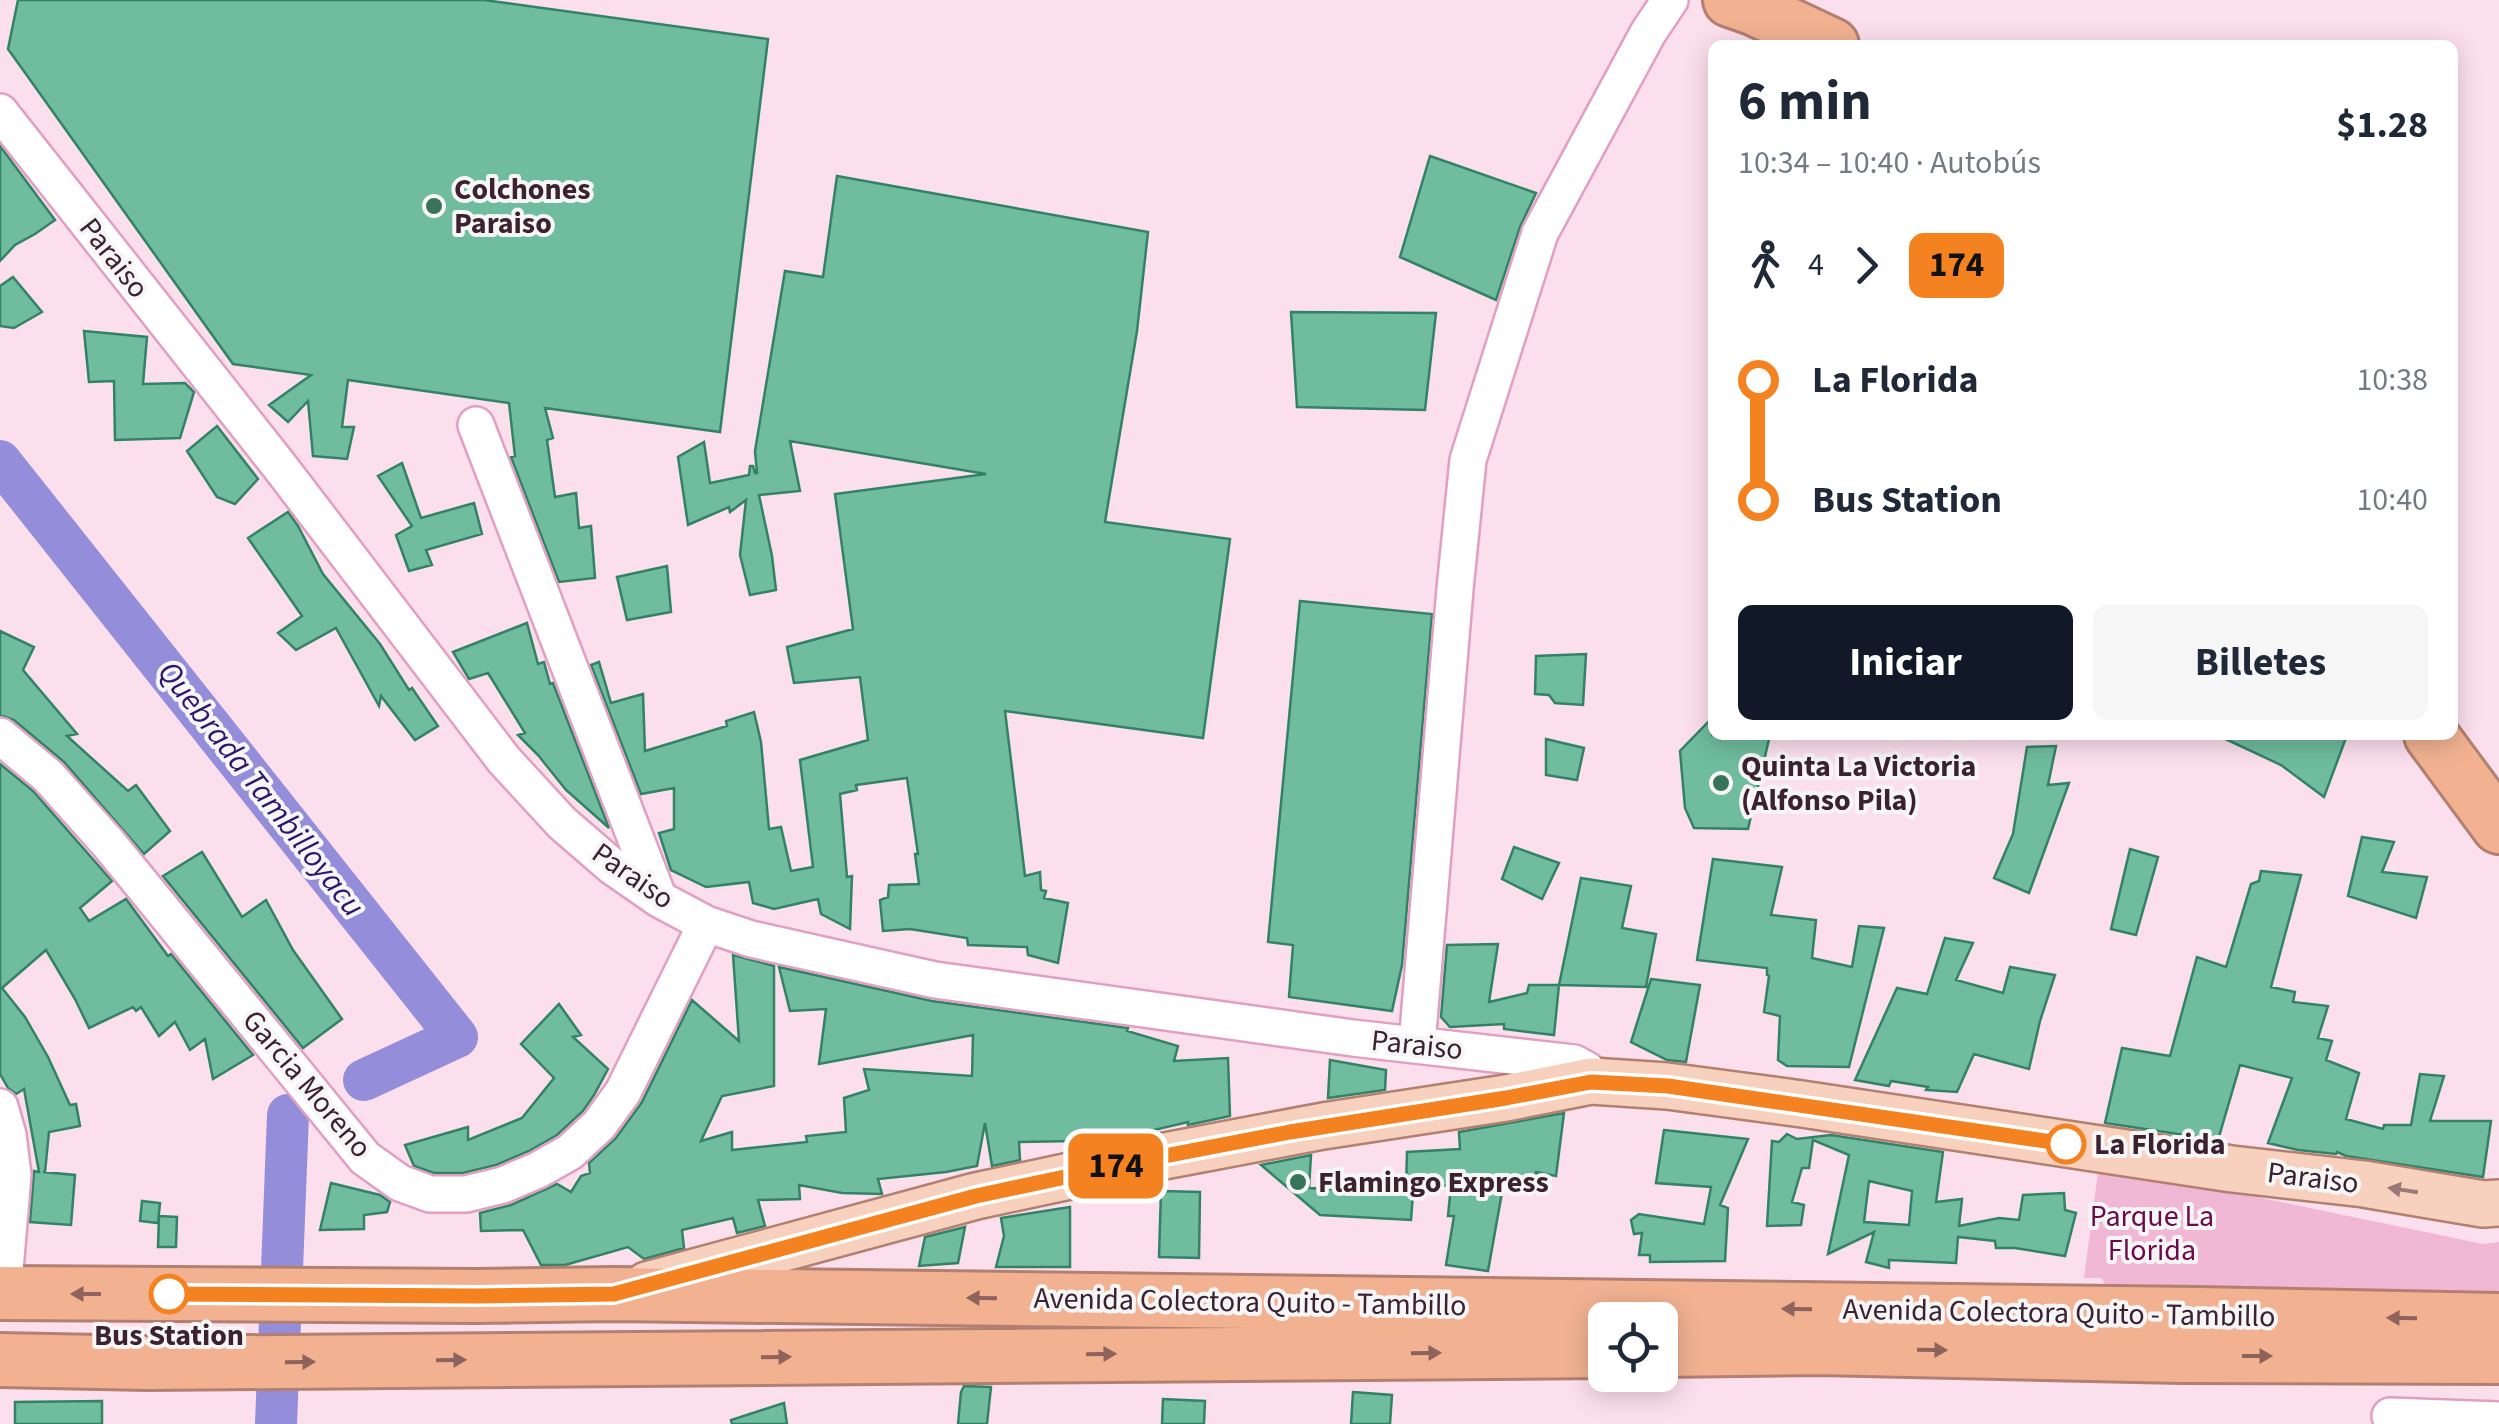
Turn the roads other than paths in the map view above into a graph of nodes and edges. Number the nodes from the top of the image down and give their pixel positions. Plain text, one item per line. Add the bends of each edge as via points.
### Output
1 (1670, 0) edge
2 (1730, 0) edge
3 (1821, 40) edge
4 (0, 112) edge
5 (476, 425) dead end
6 (0, 736) edge
7 (2434, 740) edge
8 (2499, 827) edge
9 (659, 900) junction
10 (706, 924) junction
11 (1417, 1044) junction
12 (1591, 1082) junction
13 (0, 1107) edge
14 (2499, 1203) edge
15 (1, 1293) edge
16 (614, 1294) junction
17 (2499, 1320) edge
18 (1678, 1350) edge
19 (1588, 1351) edge
20 (2499, 1356) edge
21 (2383, 1357) junction
22 (0, 1360) edge
23 (2390, 1420) edge
24 (2499, 1420) edge

1 - 11 street via 1540,233 1468,460
2 - 3 highway
4 - 9 street, Paraiso via 504,760 562,822
5 - 9 street
6 - 10 street, Garcia Moreno via 48,776 108,844 365,1158 430,1194 466,1194 538,1170 599,1125 623,1092
7 - 8 highway
9 - 10 street, Paraiso
10 - 11 street, Paraiso via 934,980
11 - 12 street, Paraiso via 1574,1064
14 -> 12 main road, Paraiso via 1668,1086
12 - 16 main road, Paraiso via 1323,1126 976,1196
13 - 15 street via 13,1176
16 -> 15 highway, Avenida Colectora Quito - Tambillo
17 -> 16 highway, Avenida Colectora Quito - Tambillo
18 -> 21 highway, Avenida Colectora Quito - Tambillo
22 -> 19 highway, Avenida Colectora Quito - Tambillo
20 - 21 highway, Avenida Colectora Quito - Tambillo
21 - 23 street
23 - 24 street

